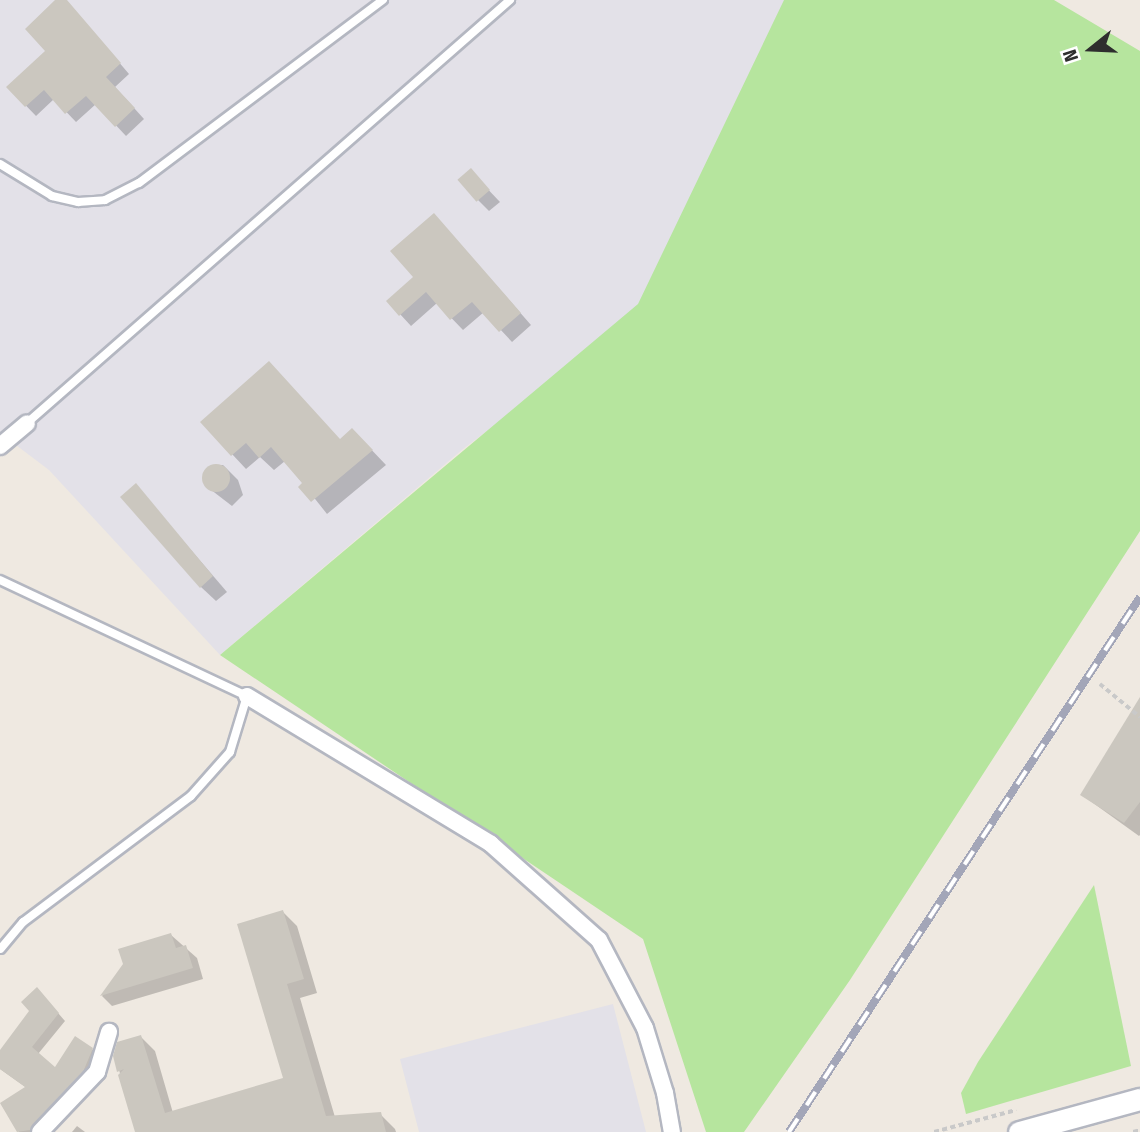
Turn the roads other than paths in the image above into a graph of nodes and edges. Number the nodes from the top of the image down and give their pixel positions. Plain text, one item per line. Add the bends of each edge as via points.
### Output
1 (383, 0) edge
2 (510, 0) edge
3 (0, 164) edge
4 (27, 423) joint
5 (0, 446) edge
6 (0, 580) edge
7 (247, 696) junction
8 (0, 949) edge
9 (109, 1032) dead end
10 (1140, 1098) edge
11 (40, 1132) edge
12 (672, 1132) edge
13 (1019, 1132) edge

1 - 3 lane via 139,183 105,200 78,202 52,195
2 - 4 lane
4 - 5 street
6 - 7 lane
7 - 8 lane via 230,752 191,796 23,922
7 - 12 street via 491,844 599,940 645,1028 666,1093
9 - 11 street via 97,1072
10 - 13 street

